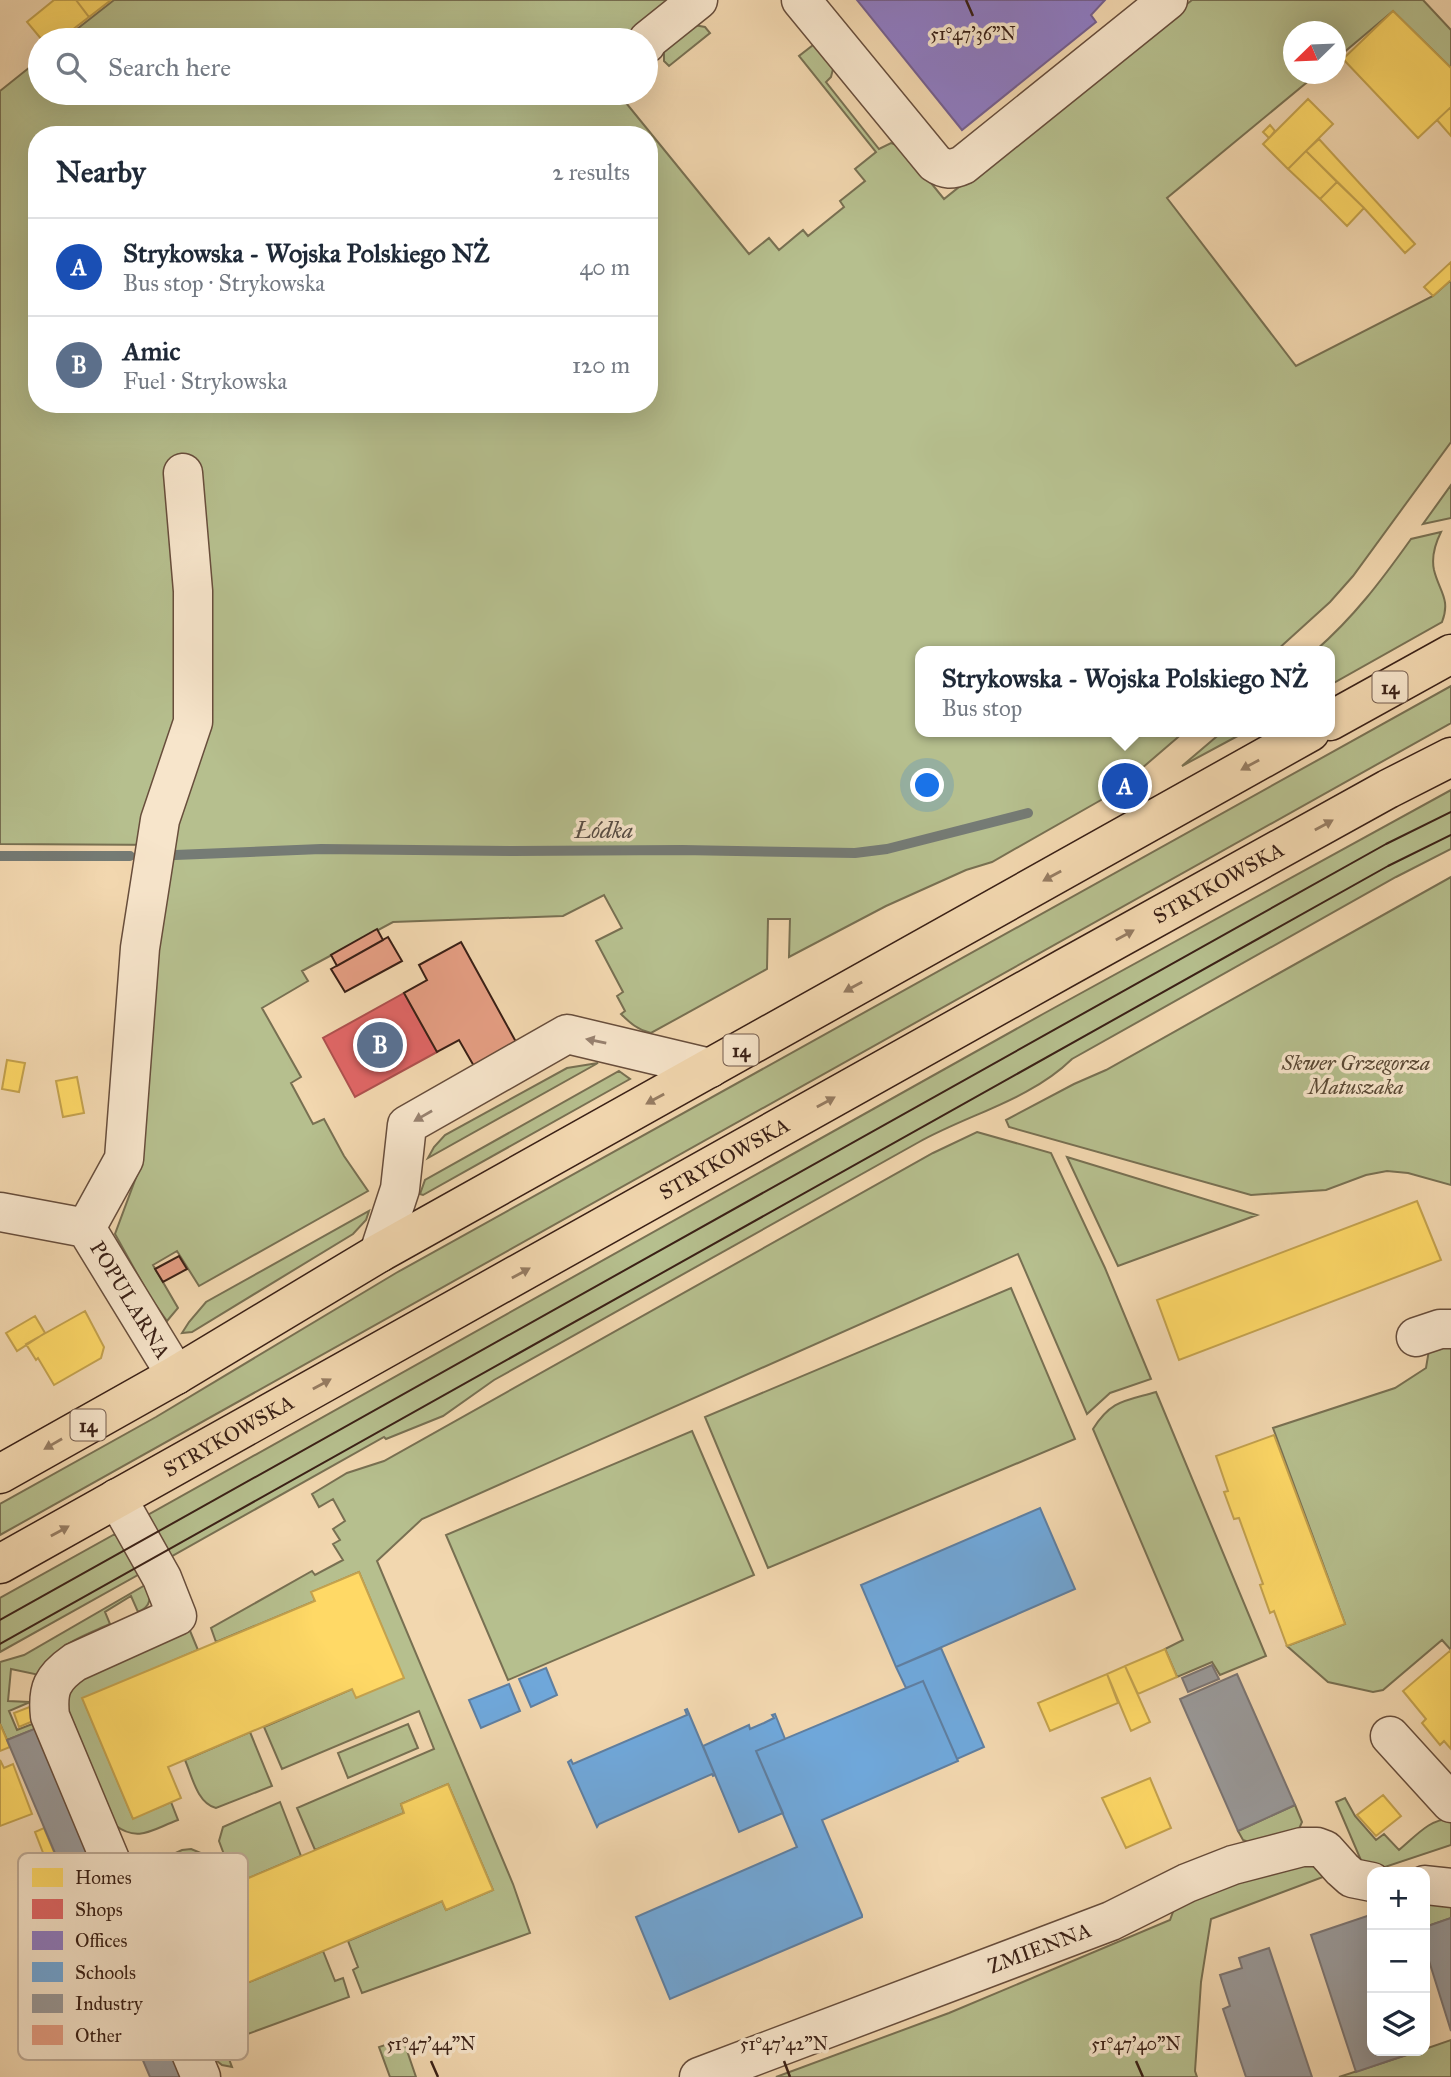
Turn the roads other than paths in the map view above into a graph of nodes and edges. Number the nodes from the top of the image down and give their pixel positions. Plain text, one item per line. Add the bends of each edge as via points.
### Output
1 (698, 0) edge
2 (801, 0) edge
3 (1168, 0) edge
4 (658, 32) edge
5 (183, 473) dead end
6 (1451, 654) edge
7 (1335, 718) edge
8 (1301, 737) edge
9 (1451, 757) edge
10 (710, 1068) junction
11 (0, 1212) edge
12 (86, 1228) junction
13 (379, 1253) junction
14 (176, 1375) junction
15 (0, 1474) edge
16 (117, 1498) junction
17 (0, 1564) edge
18 (1390, 1736) dead end
19 (1451, 1803) edge
20 (107, 1853) edge
21 (1367, 1881) edge
22 (1430, 1886) edge
23 (1451, 1888) edge
24 (194, 2060) edge
25 (201, 2077) edge
26 (699, 2077) edge

1 - 4 street
2 - 3 street via 943,169 963,165
5 - 12 street via 193,591 194,722 160,820 141,948 124,1158
6 - 7 main road, 14
8 -> 10 main road, 14
16 -> 9 main road, STRYKOWSKA
10 -> 13 main road, 14
10 -> 13 street via 567,1034 407,1125 400,1189
11 - 12 street, POPULARNA
12 - 14 street, POPULARNA
13 - 14 main road, 14
14 -> 15 main road, 14
17 -> 16 main road, STRYKOWSKA
16 - 20 street via 162,1578 177,1616 75,1662 60,1672 48,1697 50,1716
18 - 19 street
21 - 26 street, ZMIENNA via 1352,1878 1317,1847 1233,1865 1111,1921
22 - 23 street
24 - 25 street

